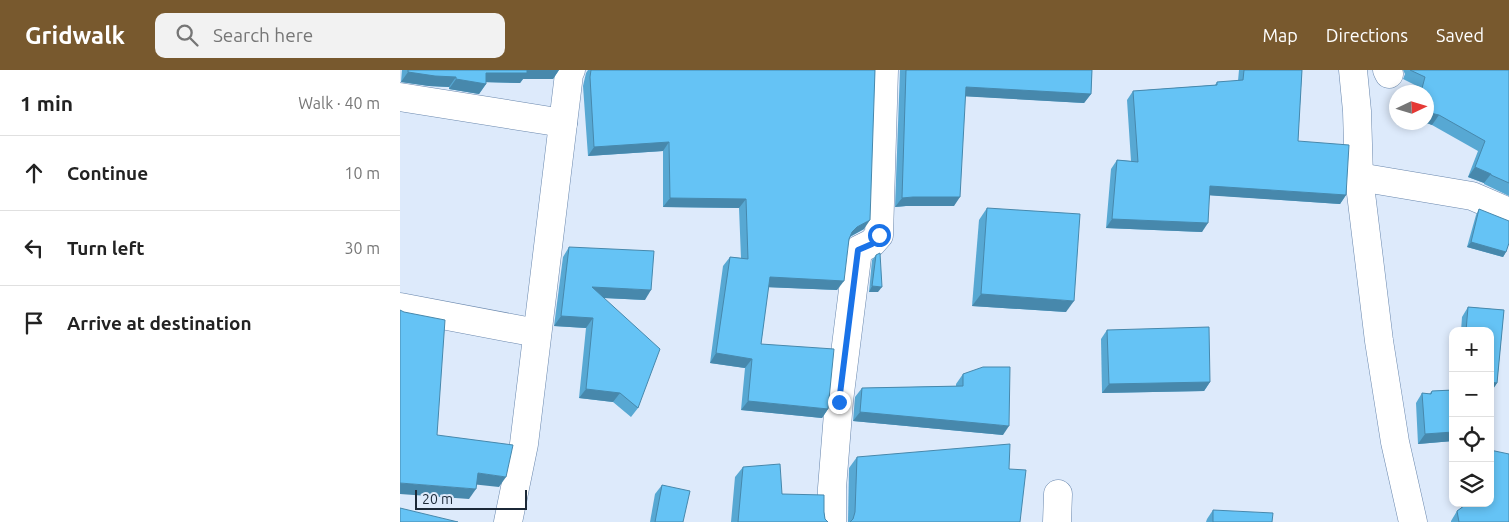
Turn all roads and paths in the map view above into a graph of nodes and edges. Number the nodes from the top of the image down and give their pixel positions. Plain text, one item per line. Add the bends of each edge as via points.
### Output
1 (571, 70) edge
2 (884, 70) edge
3 (1354, 70) edge
4 (400, 97) edge
5 (563, 123) junction
6 (1359, 177) junction
7 (1509, 212) edge
8 (400, 307) edge
9 (537, 333) junction
10 (1058, 494) dead end
11 (508, 522) edge
12 (832, 522) edge
13 (1057, 522) edge
14 (1413, 522) edge

1 - 5 street
2 - 12 street via 879,235 872,244 858,250 856,258 839,402
3 - 6 street
4 - 5 street
5 - 9 street
6 - 7 street via 1472,196
6 - 14 street via 1393,433
8 - 9 street
9 - 11 street via 524,444
10 - 13 street

